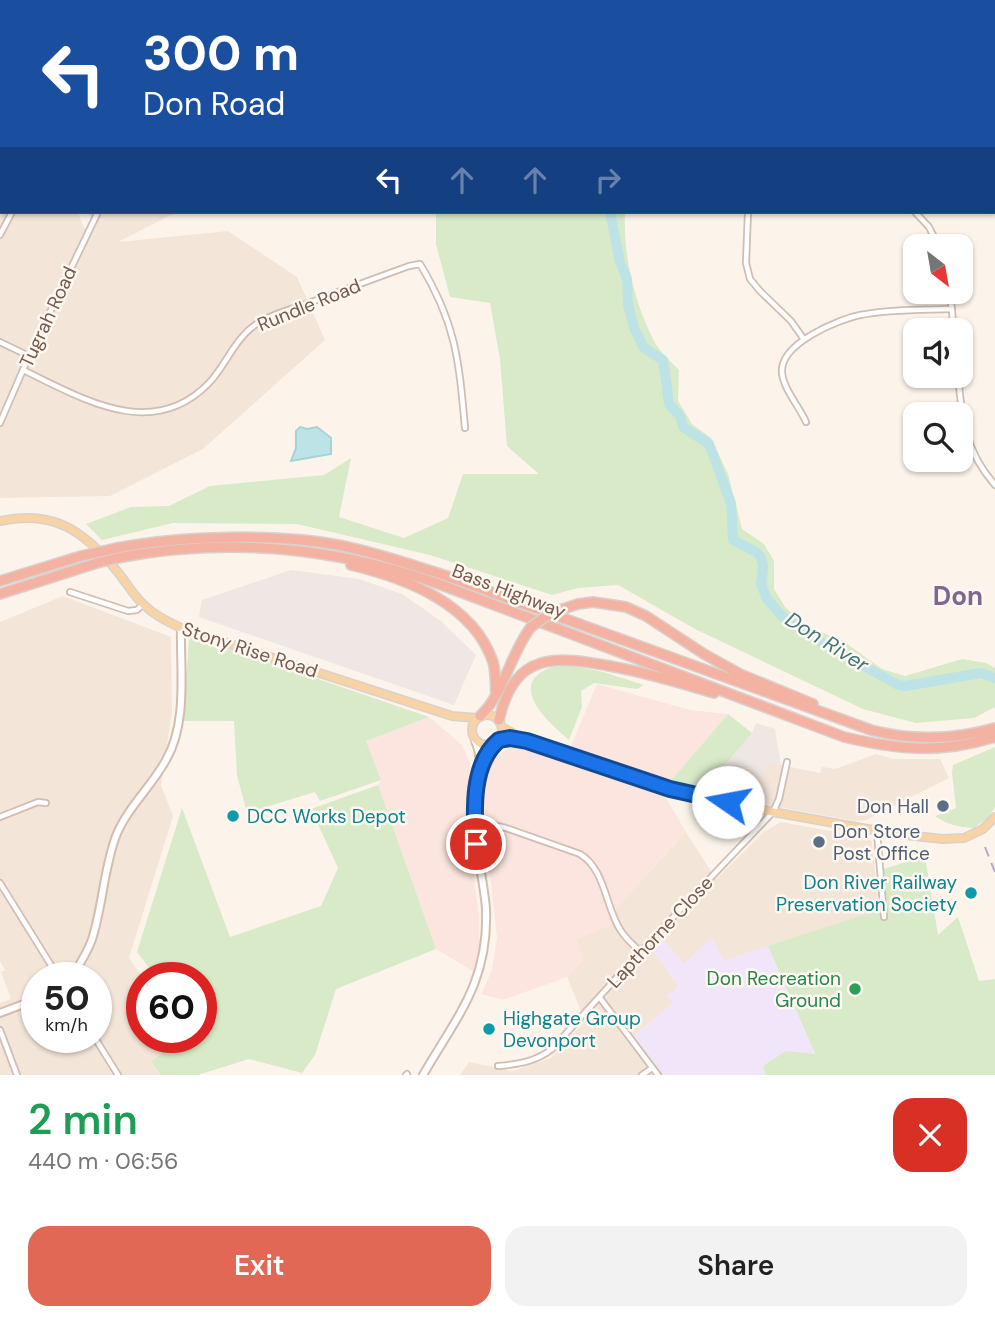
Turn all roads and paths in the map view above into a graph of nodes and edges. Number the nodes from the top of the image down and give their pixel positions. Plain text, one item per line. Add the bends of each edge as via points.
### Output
1 (11, 214) edge
2 (97, 214) edge
3 (748, 214) edge
4 (917, 214) edge
5 (932, 234) edge
6 (0, 235) edge
7 (951, 304) edge
8 (952, 309) junction
9 (953, 318) edge
10 (803, 338) junction
11 (0, 342) edge
12 (29, 356) junction
13 (23, 370) junction
14 (959, 388) edge
15 (806, 422) dead end
16 (0, 423) edge
17 (465, 428) dead end
18 (995, 485) edge
19 (0, 521) edge
20 (283, 549) junction
21 (0, 581) edge
22 (70, 592) dead end
23 (0, 594) edge
24 (143, 604) junction
25 (181, 628) junction
26 (496, 694) junction
27 (452, 716) junction
28 (792, 716) junction
29 (479, 717) junction
30 (501, 724) junction
31 (862, 727) junction
32 (995, 729) edge
33 (471, 731) junction
34 (995, 737) edge
35 (475, 741) junction
36 (527, 741) junction
37 (496, 742) junction
38 (787, 762) dead end
39 (480, 773) junction
40 (46, 803) dead end
41 (773, 812) junction
42 (0, 817) edge
43 (995, 817) edge
44 (474, 820) junction
45 (877, 831) junction
46 (0, 883) edge
47 (884, 917) dead end
48 (640, 952) junction
49 (49, 962) edge
50 (81, 962) edge
51 (600, 998) junction
52 (21, 1005) edge
53 (0, 1013) edge
54 (0, 1030) edge
55 (104, 1053) edge
56 (498, 1066) dead end
57 (652, 1068) junction
58 (17, 1075) edge
59 (118, 1075) edge
60 (423, 1075) edge
61 (642, 1075) edge
62 (658, 1075) edge

1 - 6 street
2 - 12 street, Tugrah Road
3 - 10 street via 750,279
4 - 5 street
7 - 8 street
8 - 9 street
8 - 10 street via 857,316
10 - 15 street via 786,356 782,372
11 - 12 street
12 - 13 street, Tugrah Road
13 - 16 street, Tugrah Road
13 - 17 street, Rundle Road via 105,407 132,413 171,407 208,384 242,337 266,319 420,264 452,331
14 - 18 street via 968,441
19 - 24 main road, Stony Rise Road via 47,519 80,533
20 - 23 highway, Bass Highway, bridge via 156,551 97,563
20 - 26 highway via 390,576 439,598 487,649 495,671
20 - 28 highway, Bass Highway via 344,557 414,575
21 - 31 highway, Bass Highway, bridge via 142,543 230,539 348,548 447,576
22 - 24 street via 128,611
24 - 25 main road, Stony Rise Road
25 - 27 main road, Stony Rise Road
25 - 50 street via 177,736 153,782 117,834 93,937
26 - 29 highway
26 - 31 highway, bridge via 531,627 551,613 593,602 626,607 646,616 740,674
27 - 29 main road, Stony Rise Road
27 - 33 main road, Stony Rise Road
28 - 30 highway via 669,680 565,659 539,663 519,676 508,691
28 - 34 highway, Bass Highway via 844,737 900,749 947,748
29 - 30 main road via 493,715
29 - 33 main road
30 - 36 main road
30 - 37 main road
31 - 32 highway, Bass Highway via 923,739
33 - 35 main road
35 - 37 main road via 483,745
35 - 39 street
36 - 37 main road via 510,738
36 - 41 main road via 670,789
37 - 39 street
38 - 41 street, Lapthorne Close
39 - 44 street
40 - 42 street
41 - 45 main road
41 - 48 street, Lapthorne Close
43 - 45 main road via 979,831 957,839
44 - 48 street via 590,860 621,931
44 - 60 street via 486,908 480,970 468,1001
45 - 47 street
46 - 49 street
48 - 51 street, Lapthorne Close
51 - 56 street, Lapthorne Close via 540,1058
51 - 57 street
52 - 53 street
54 - 58 street
55 - 59 street
57 - 61 street
57 - 62 street

